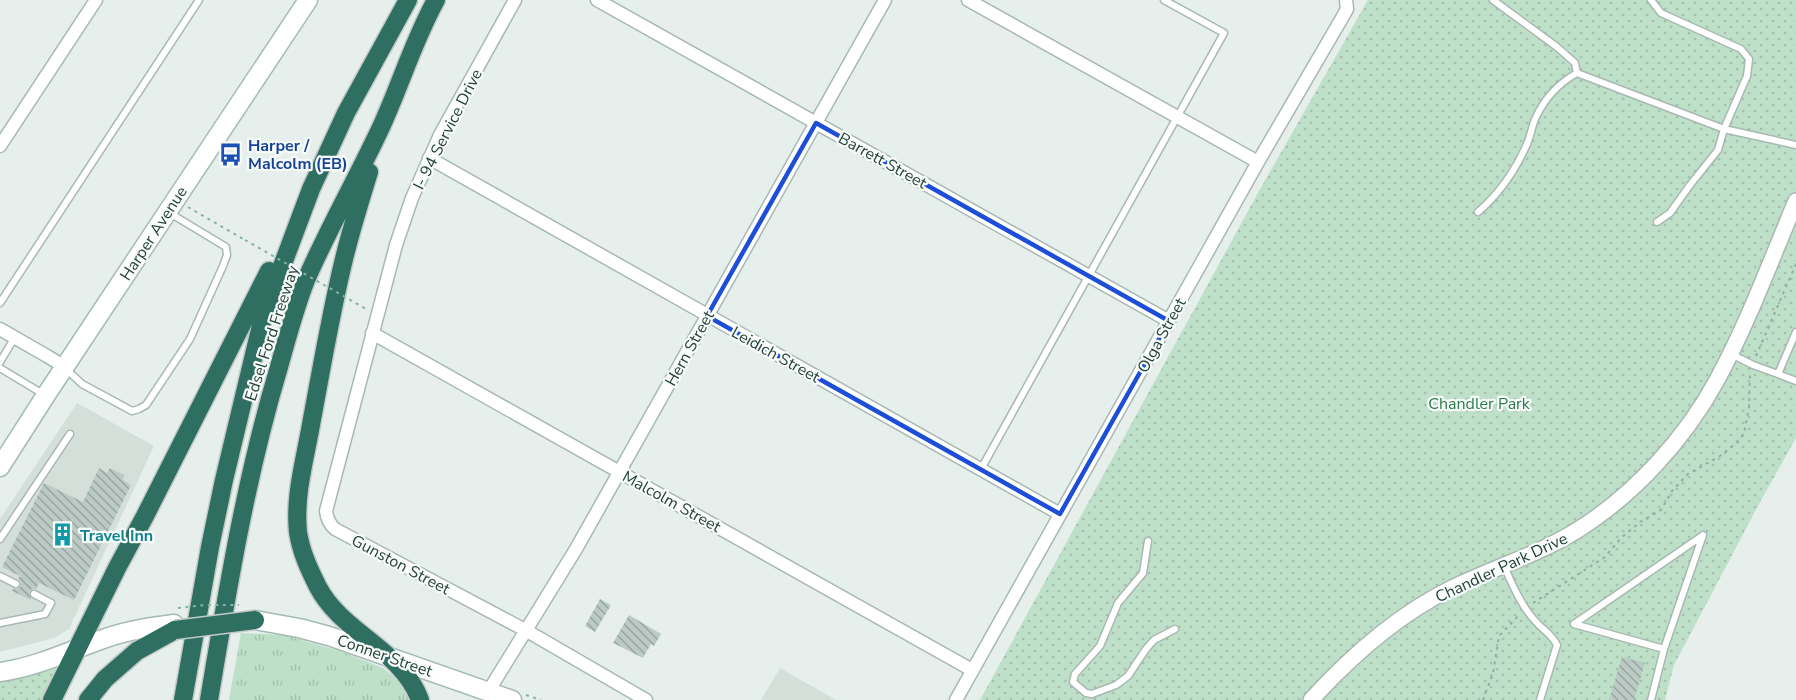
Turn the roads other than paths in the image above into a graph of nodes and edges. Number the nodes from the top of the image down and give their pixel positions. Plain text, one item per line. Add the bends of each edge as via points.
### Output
1 (96, 0) edge
2 (199, 0) edge
3 (308, 0) edge
4 (408, 0) edge
5 (436, 0) edge
6 (515, 0) edge
7 (597, 0) edge
8 (885, 0) edge
9 (968, 0) edge
10 (1164, 0) edge
11 (1346, 0) edge
12 (1493, 0) edge
13 (1651, 0) edge
14 (1577, 73) junction
15 (1177, 117) junction
16 (816, 123) junction
17 (382, 124) junction
18 (1724, 129) junction
19 (1796, 145) edge
20 (0, 146) edge
21 (429, 158) junction
22 (1258, 162) junction
23 (311, 189) junction
24 (1796, 201) edge
25 (172, 206) junction
26 (1478, 212) dead end
27 (1657, 222) dead end
28 (1088, 275) junction
29 (0, 303) edge
30 (707, 316) junction
31 (1169, 321) junction
32 (0, 329) edge
33 (1796, 332) edge
34 (372, 333) junction
35 (15, 337) junction
36 (1730, 354) junction
37 (0, 362) edge
38 (0, 368) edge
39 (65, 368) junction
40 (1778, 374) junction
41 (1796, 381) edge
42 (46, 395) junction
43 (70, 434) dead end
44 (0, 467) edge
45 (981, 469) junction
46 (620, 471) junction
47 (1060, 514) junction
48 (0, 539) edge
49 (1148, 541) dead end
50 (1503, 566) junction
51 (0, 576) edge
52 (16, 584) dead end
53 (34, 594) dead end
54 (255, 620) joint
55 (176, 621) junction
56 (0, 623) edge
57 (1175, 629) dead end
58 (526, 631) junction
59 (78, 648) junction
60 (1664, 649) junction
61 (389, 657) junction
62 (972, 670) junction
63 (0, 672) edge
64 (488, 692) junction
65 (52, 700) edge
66 (88, 700) edge
67 (183, 700) edge
68 (209, 700) edge
69 (420, 700) edge
70 (512, 700) edge
71 (645, 700) edge
72 (956, 700) edge
73 (1311, 700) edge
74 (1540, 700) edge
75 (1651, 700) edge

1 - 20 street
2 - 29 lane
3 - 25 main road, Harper Avenue
4 - 23 highway, Edsel Ford Freeway via 346,113
5 - 17 highway, Edsel Ford Freeway
6 - 21 street, I- 94 Service Drive
7 - 16 street, Barrett Street
8 - 16 street, Hern Street
9 - 15 street
10 - 15 lane via 1224,33
11 - 22 street, Olga Street via 1347,9
12 - 14 lane via 1557,47 1575,63
13 - 18 lane via 1662,13 1741,49 1749,59 1747,76
14 - 18 lane
14 - 26 lane via 1549,95 1507,178
15 - 22 street
15 - 28 lane
16 - 28 street, Barrett Street
16 - 30 street, Hern Street
17 - 61 highway via 344,259 297,509 302,550 319,590 343,620
17 - 68 highway, Edsel Ford Freeway via 306,281 290,329 251,469
18 - 19 lane
18 - 27 lane via 1718,150 1670,213
21 - 30 street, Leidich Street
21 - 34 street, I- 94 Service Drive via 396,245
22 - 31 street, Olga Street
23 - 59 highway
23 - 67 highway, Edsel Ford Freeway via 263,317 210,547
24 - 36 street, Chandler Park Drive
25 - 39 main road, Harper Avenue
25 - 39 lane via 226,247 227,255 190,339 139,410 132,411 81,384
28 - 31 street, Barrett Street
28 - 45 lane
30 - 45 street, Leidich Street
30 - 46 street, Hern Street
31 - 47 street, Olga Street
32 - 35 street
33 - 40 lane
34 - 46 street, Malcolm Street
34 - 58 street, Gunston Street via 327,511 329,522 335,529
35 - 37 lane
35 - 39 street
36 - 40 lane
36 - 50 street, Chandler Park Drive via 1688,424 1636,484 1575,532
38 - 42 lane
39 - 42 main road, Harper Avenue
40 - 41 lane
42 - 44 main road, Harper Avenue
43 - 48 lane
45 - 47 street, Leidich Street
46 - 58 street, Hern Street
46 - 62 street, Malcolm Street
47 - 62 street, Olga Street
49 - 57 lane via 1143,573 1118,603 1100,646 1075,674 1073,682 1092,694 1116,686 1154,640
50 - 73 street, Chandler Park Drive via 1449,589 1390,626
50 - 74 lane via 1526,608 1557,645
51 - 52 lane
53 - 56 lane via 51,603 45,614
54 - 55 highway, bridge
54 - 61 main road, Conner Street via 330,636
55 - 59 main road
55 - 66 highway via 105,679
58 - 64 street, Hern Street
58 - 71 street, Gunston Street
59 - 63 main road
59 - 65 highway
60 - 60 lane via 1574,624 1703,535 1688,577
60 - 75 lane
61 - 64 main road, Conner Street
61 - 69 highway via 415,687
62 - 72 street, Olga Street
64 - 70 main road, Conner Street

